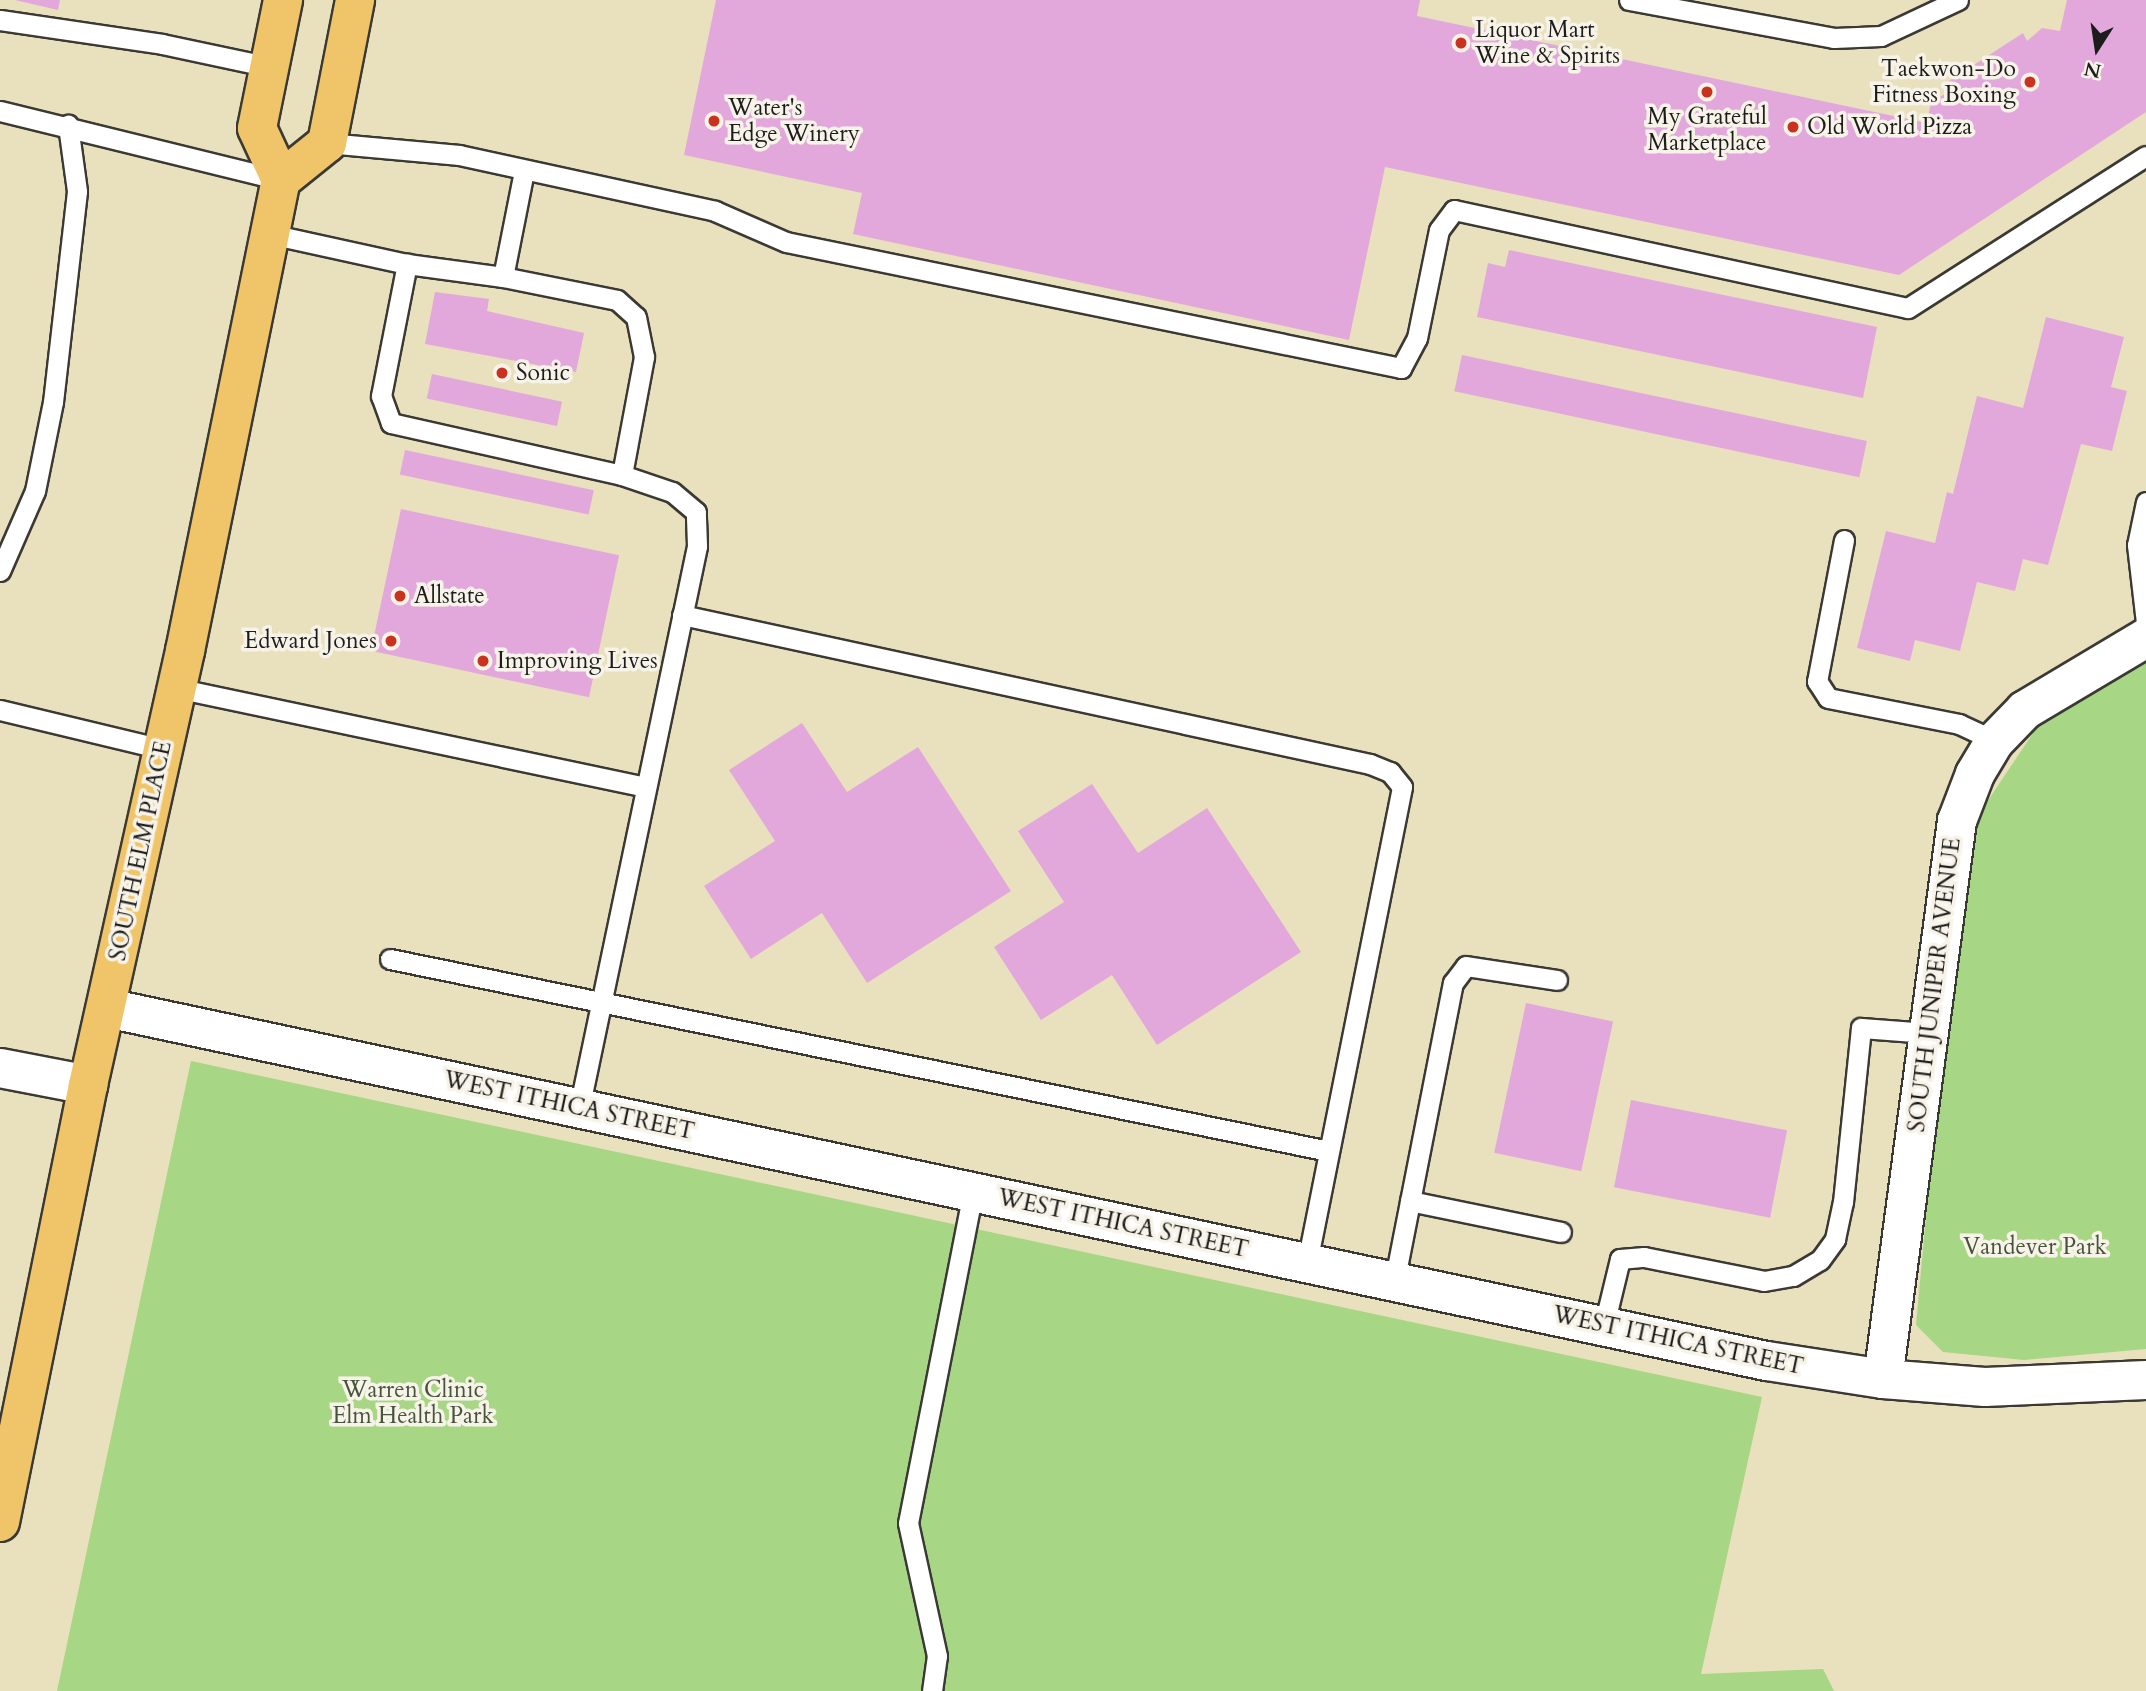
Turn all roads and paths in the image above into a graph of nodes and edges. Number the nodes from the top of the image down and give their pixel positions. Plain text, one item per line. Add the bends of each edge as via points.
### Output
1 (283, 0) edge
2 (355, 0) edge
3 (1629, 0) edge
4 (1958, 0) edge
5 (0, 20) edge
6 (270, 67) junction
7 (0, 111) edge
8 (68, 125) junction
9 (327, 143) junction
10 (2146, 156) edge
11 (524, 171) junction
12 (281, 180) junction
13 (270, 234) junction
14 (407, 264) junction
15 (503, 277) junction
16 (622, 475) junction
17 (2146, 502) edge
18 (1844, 540) dead end
19 (0, 571) edge
20 (682, 615) junction
21 (2146, 623) edge
22 (2146, 638) edge
23 (176, 688) junction
24 (0, 710) edge
25 (1995, 741) junction
26 (163, 749) junction
27 (645, 787) junction
28 (390, 959) dead end
29 (1557, 980) dead end
30 (600, 999) junction
31 (107, 1008) junction
32 (1928, 1033) junction
33 (0, 1068) edge
34 (88, 1085) junction
35 (579, 1109) junction
36 (1329, 1151) junction
37 (973, 1191) junction
38 (1410, 1201) junction
39 (1561, 1232) dead end
40 (1307, 1264) junction
41 (1394, 1283) junction
42 (1604, 1325) junction
43 (1883, 1379) junction
44 (2146, 1380) edge
45 (0, 1522) edge
46 (932, 1691) edge

1 - 6 main road
2 - 9 main road
3 - 4 lane via 1834,38 1881,37
5 - 6 lane via 162,44
6 - 12 main road via 257,128
7 - 8 lane
8 - 12 lane
8 - 19 lane via 77,191 53,402 34,491
9 - 11 lane via 459,155
9 - 12 main road
10 - 11 lane via 1908,308 1454,210 1439,230 1417,338 1401,368 786,242 715,211
11 - 15 lane
12 - 13 main road, SOUTH ELM PLACE
13 - 14 lane
13 - 23 main road, SOUTH ELM PLACE
14 - 15 lane
14 - 16 lane via 381,396 391,423
15 - 16 lane via 617,300 636,317 644,358
16 - 20 lane via 672,492 696,512 696,547
17 - 21 lane via 2137,545
18 - 25 lane via 1816,681 1828,698 1959,724
20 - 27 lane
20 - 36 lane via 1390,772 1402,787
22 - 25 street, SOUTH JUNIPER AVENUE via 2025,710
23 - 26 main road, SOUTH ELM PLACE
23 - 27 lane
24 - 26 lane
25 - 32 street, SOUTH JUNIPER AVENUE via 1975,774 1957,821
26 - 31 main road, SOUTH ELM PLACE
27 - 30 lane
28 - 30 lane
29 - 38 lane via 1466,966 1453,983
30 - 35 lane
30 - 36 lane
31 - 34 main road, SOUTH ELM PLACE
31 - 35 street, WEST ITHICA STREET
32 - 42 lane via 1861,1028 1843,1202 1835,1238 1820,1260 1793,1276 1764,1281 1644,1257 1620,1259
32 - 43 street, SOUTH JUNIPER AVENUE
33 - 34 street
34 - 45 main road, SOUTH ELM PLACE
35 - 37 street, WEST ITHICA STREET
36 - 40 lane
37 - 40 street, WEST ITHICA STREET
37 - 46 lane via 908,1523 937,1656
38 - 39 lane
38 - 41 lane
40 - 41 street, WEST ITHICA STREET
41 - 42 street, WEST ITHICA STREET
42 - 43 street, WEST ITHICA STREET via 1767,1361
43 - 44 street, WEST ITHICA STREET via 1985,1387

